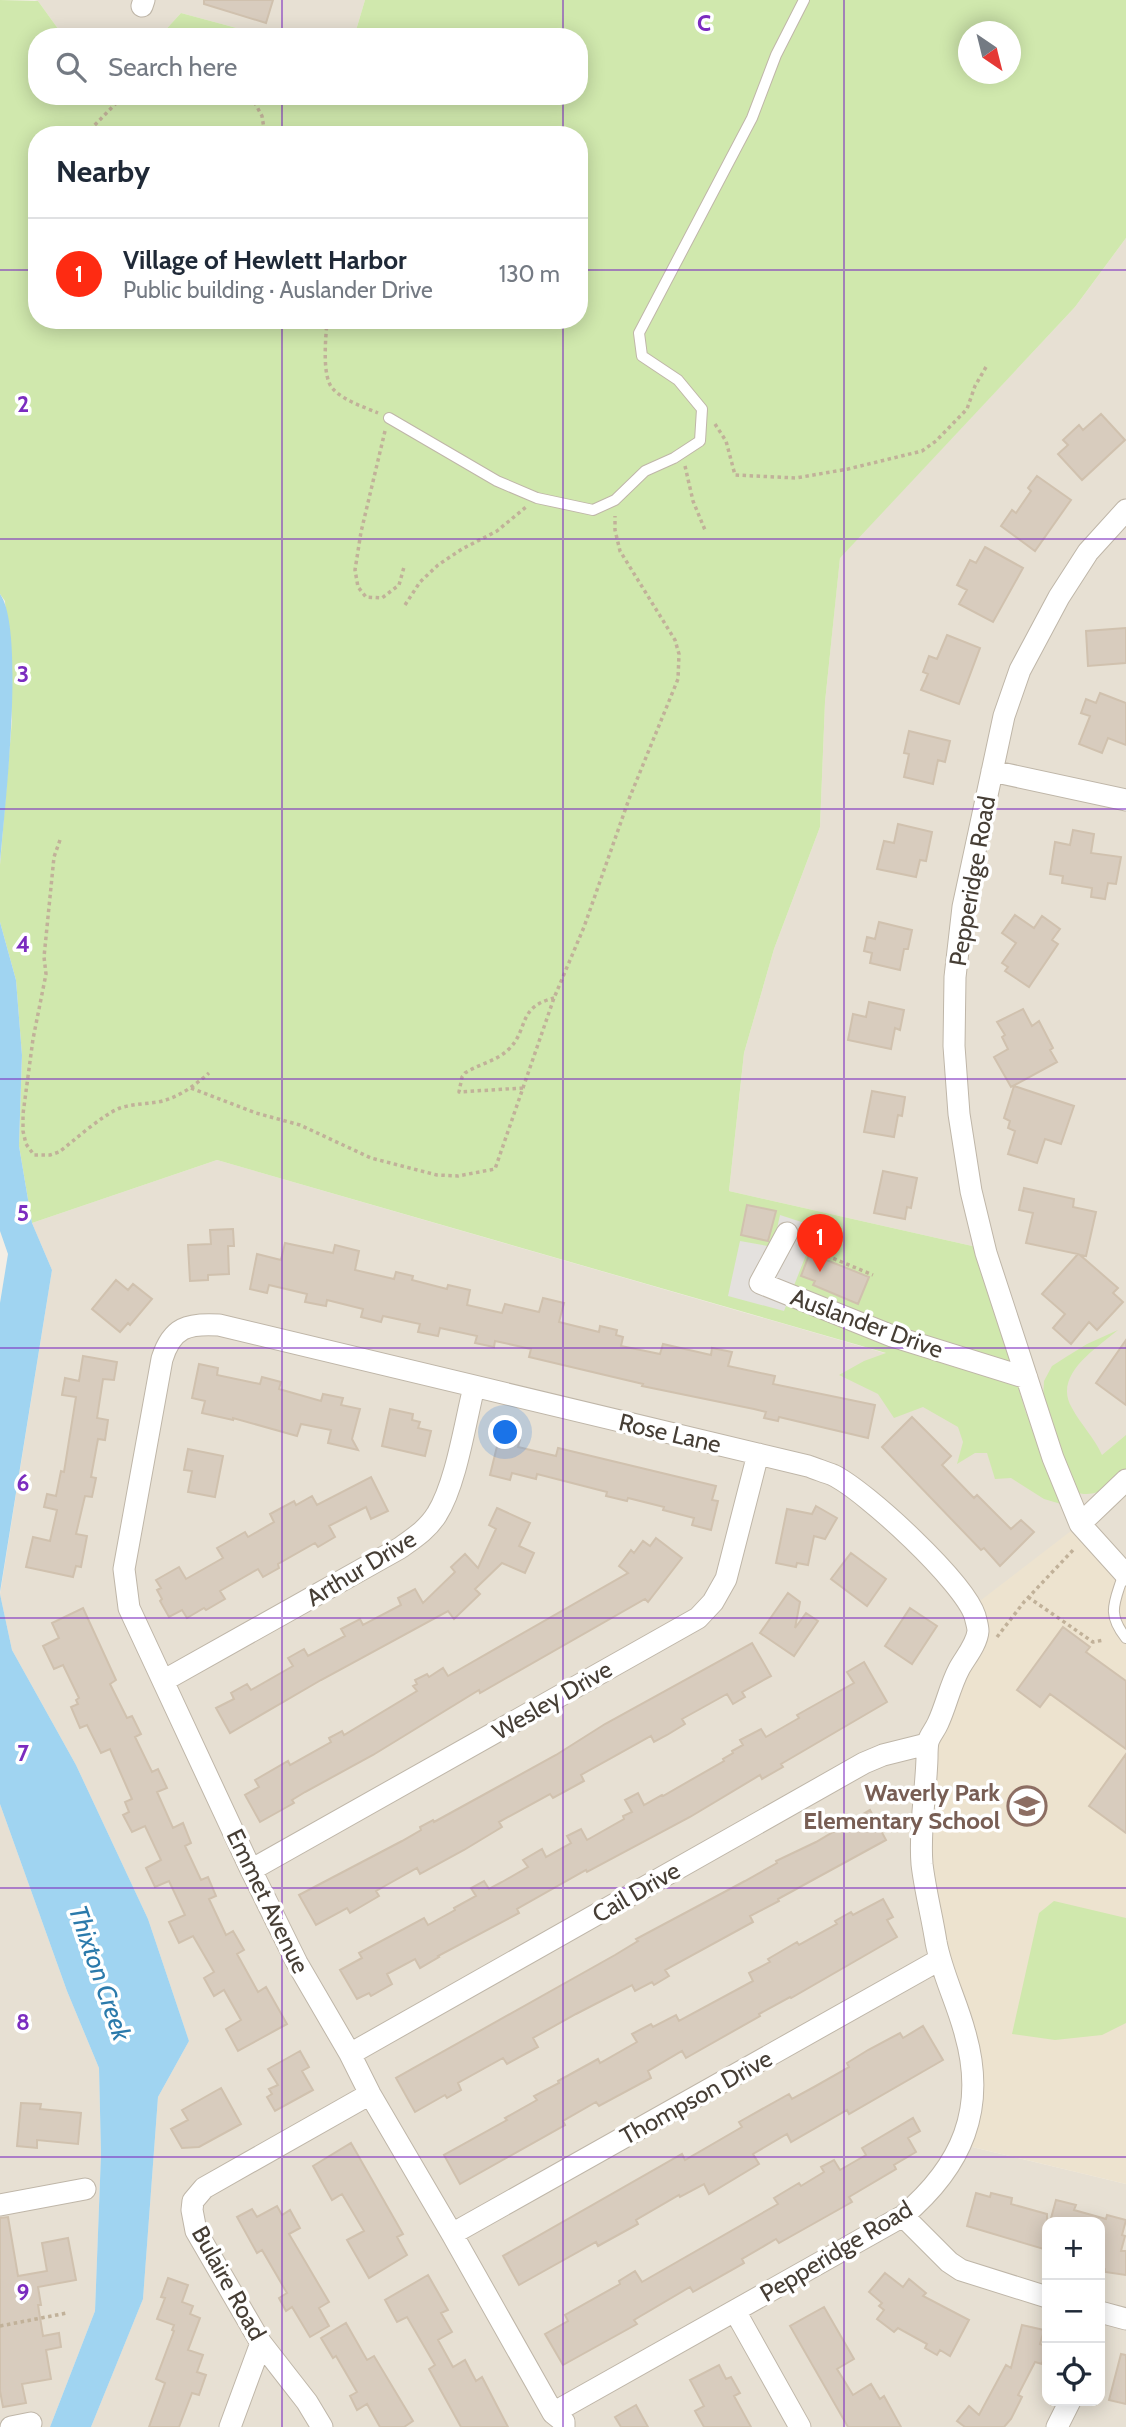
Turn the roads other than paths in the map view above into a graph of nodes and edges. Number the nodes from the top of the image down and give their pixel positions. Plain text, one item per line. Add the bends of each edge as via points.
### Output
1 (804, 0) edge
2 (389, 418) road end
3 (1126, 510) edge
4 (992, 771) junction
5 (1126, 800) edge
6 (785, 1236) road end
7 (174, 1334) joint
8 (1025, 1371) junction
9 (474, 1387) junction
10 (758, 1454) junction
11 (1126, 1480) edge
12 (1080, 1524) junction
13 (1125, 1574) edge
14 (1126, 1638) edge
15 (163, 1681) junction
16 (927, 1744) junction
17 (251, 1870) junction
18 (939, 1960) junction
19 (350, 2054) junction
20 (370, 2094) junction
21 (85, 2189) dead end
22 (0, 2205) edge
23 (903, 2216) junction
24 (453, 2234) junction
25 (1042, 2295) edge
26 (734, 2311) junction
27 (1105, 2313) edge
28 (1126, 2319) edge
29 (261, 2343) junction
30 (1068, 2406) edge
31 (559, 2420) edge
32 (230, 2427) edge
33 (322, 2427) edge
34 (800, 2427) edge
35 (1057, 2427) edge

1 - 2 lane via 752,118 639,333 642,356 678,380 702,409 700,441 645,471 615,499 593,510 537,498 497,481
3 - 4 street, Pepperidge Road via 1088,552 1020,670
4 - 5 street
4 - 8 street, Pepperidge Road via 963,907 954,1046 971,1191
6 - 8 street, Auslander Drive via 760,1283 892,1336
7 - 9 street, Rose Lane via 187,1326 219,1325
7 - 15 street, Emmet Avenue via 162,1359 124,1569 129,1608
8 - 12 street, Pepperidge Road
9 - 10 street, Rose Lane
9 - 15 street, Arthur Drive via 448,1491 424,1530 400,1548
10 - 16 street, Rose Lane via 808,1466 855,1490 905,1532 969,1602 977,1637
10 - 17 street, Wesley Drive via 726,1579 698,1618
11 - 12 street
12 - 13 street
13 - 14 lane via 1112,1610 1115,1625
15 - 17 street, Emmet Avenue
16 - 18 street, Pepperidge Road via 922,1863
16 - 19 street, Cail Drive via 864,1763
17 - 19 street, Emmet Avenue via 297,1963
18 - 23 street, Pepperidge Road via 965,2034 973,2098 961,2146 946,2172
18 - 24 street, Thompson Drive
19 - 20 street, Emmet Avenue
20 - 24 street, Emmet Avenue
20 - 29 street, Bulaire Road via 204,2188 193,2201 196,2231
21 - 22 street
23 - 25 street via 961,2270
23 - 26 street, Pepperidge Road
24 - 31 street, Emmet Avenue
26 - 31 street, Pepperidge Road
26 - 34 street
27 - 28 street
29 - 32 street
29 - 33 street, Bulaire Road
30 - 35 street

